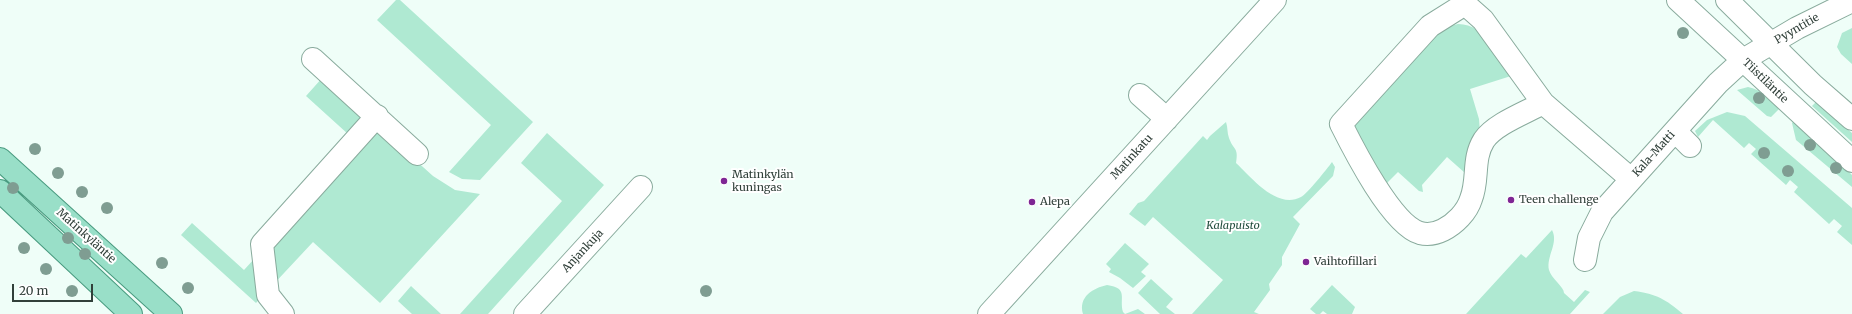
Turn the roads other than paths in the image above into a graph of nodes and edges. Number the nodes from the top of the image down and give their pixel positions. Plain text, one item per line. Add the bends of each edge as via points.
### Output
1 (1275, 0) edge
2 (1678, 0) edge
3 (1727, 0) edge
4 (1852, 1) edge
5 (1771, 44) junction
6 (312, 59) dead end
7 (1743, 60) junction
8 (1140, 95) dead end
9 (1543, 103) junction
10 (377, 116) junction
11 (1852, 118) edge
12 (1167, 119) junction
13 (417, 154) dead end
14 (0, 159) edge
15 (1852, 161) edge
16 (1631, 179) junction
17 (641, 187) dead end
18 (0, 191) edge
19 (1585, 260) dead end
20 (124, 307) edge
21 (171, 314) edge
22 (283, 314) edge
23 (525, 314) edge
24 (989, 314) edge

1 - 12 street, Matinkatu
2 - 7 street, Tiistiläntie
3 - 5 street
4 - 5 street, Pyyntitie
5 - 7 street, Pyyntitie
5 - 11 street
6 - 10 street
7 - 15 street, Tiistiläntie
7 - 16 street, Kala-Matti via 1718,83 1683,138
8 - 12 street
9 - 9 street via 1482,20 1465,4 1430,26 1341,124 1369,178 1406,225 1420,233 1436,234 1452,225 1472,199 1478,152 1485,139 1497,126
9 - 16 street
10 - 13 street
10 - 22 street via 262,244 268,295
12 - 24 street, Matinkatu
14 - 21 main road, Matinkyläntie
16 - 19 street, Kala-Matti via 1602,212 1589,238
17 - 23 street, Anjankuja
18 - 20 main road

